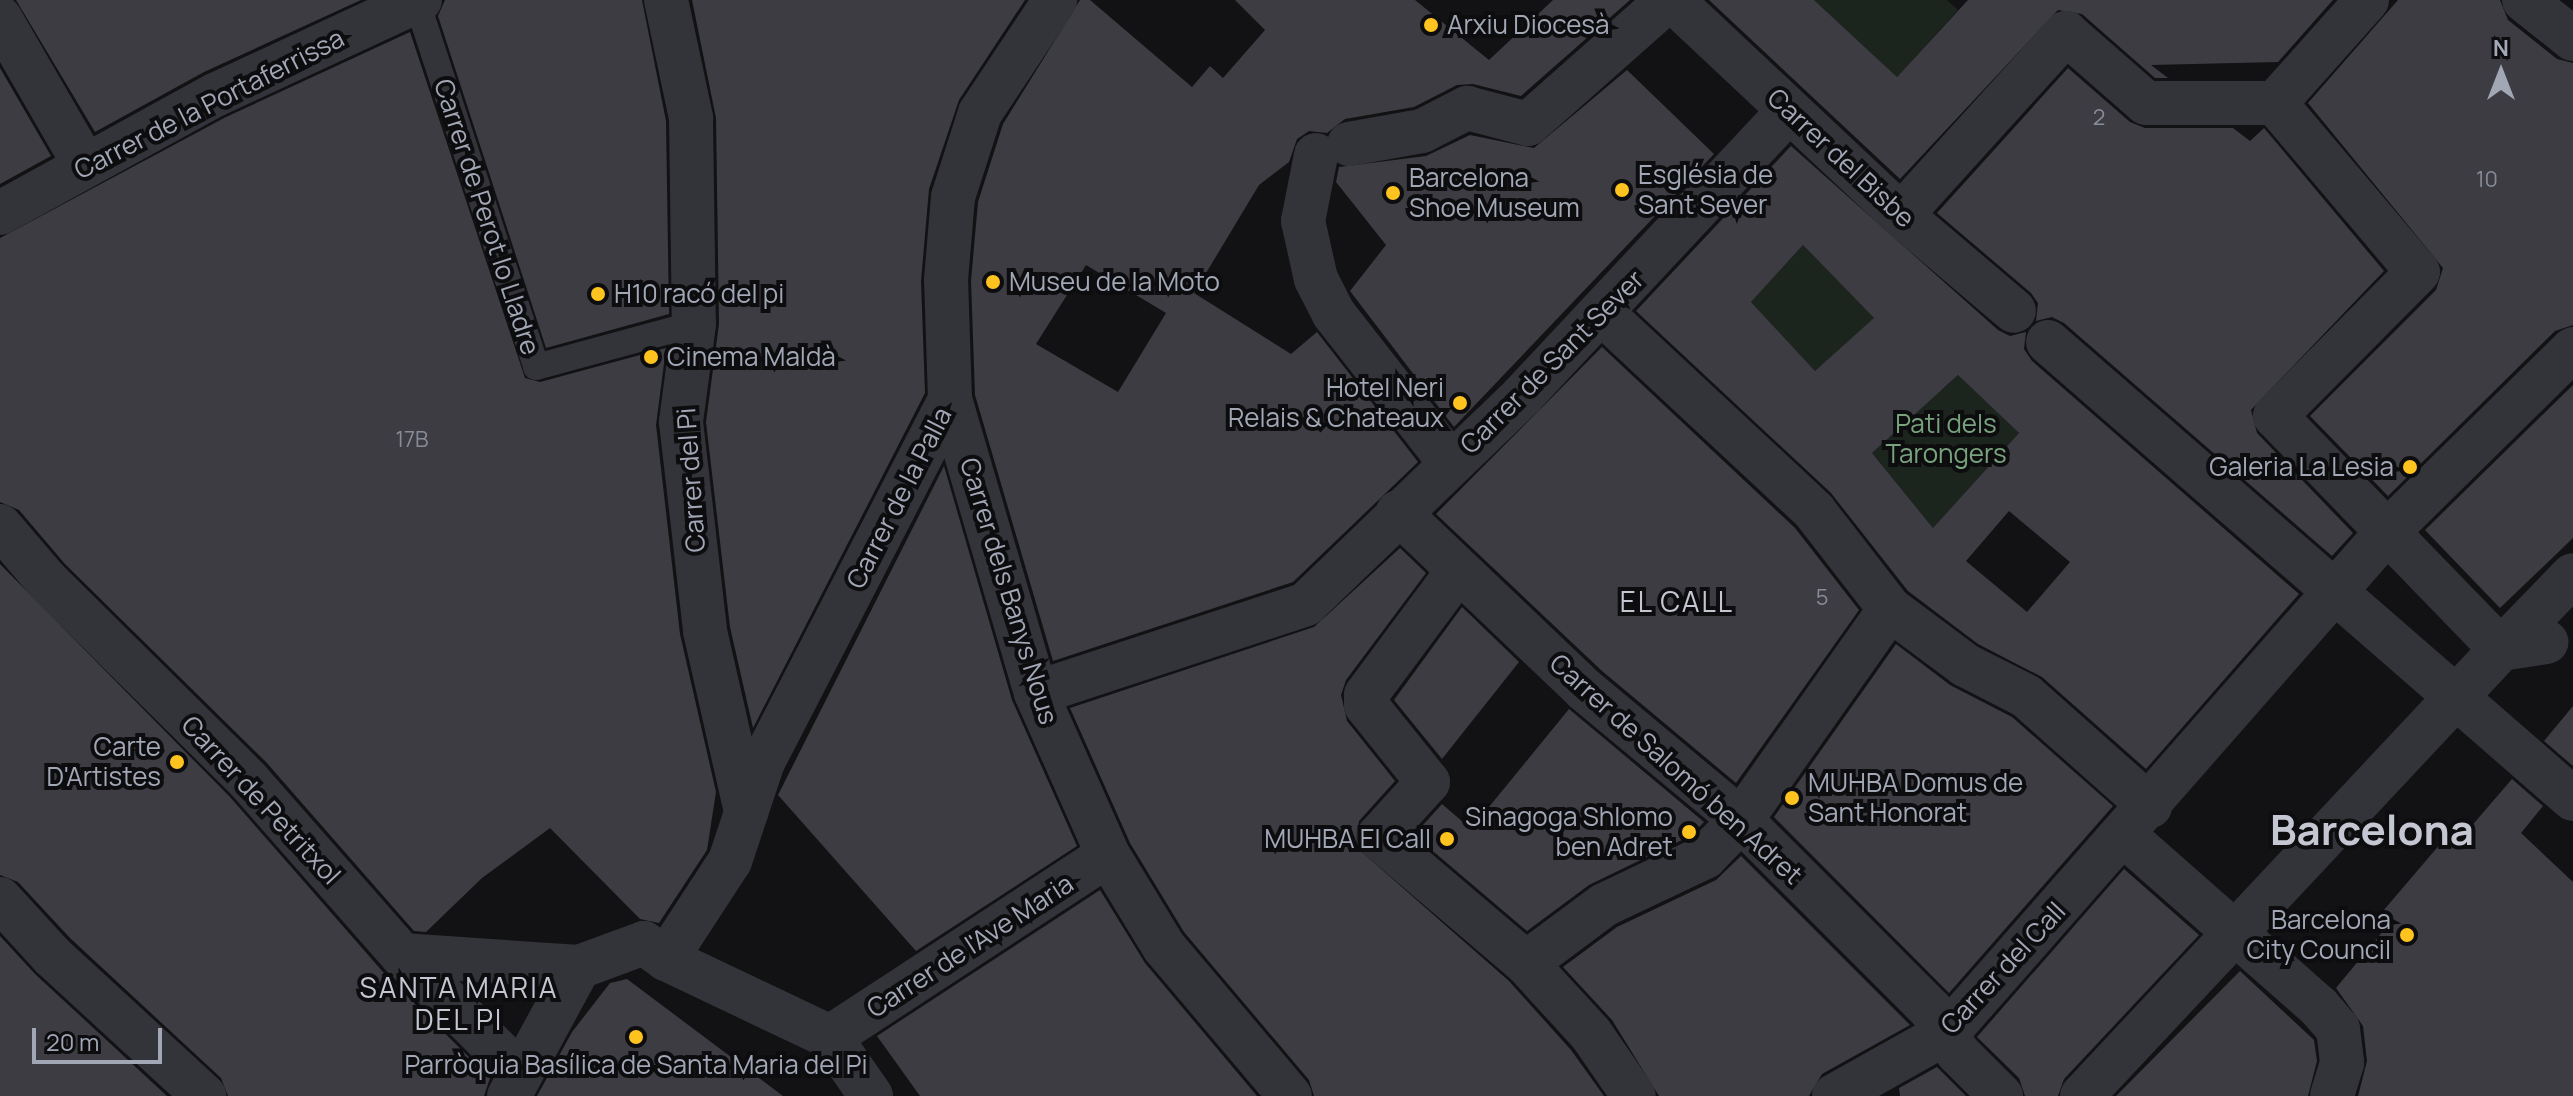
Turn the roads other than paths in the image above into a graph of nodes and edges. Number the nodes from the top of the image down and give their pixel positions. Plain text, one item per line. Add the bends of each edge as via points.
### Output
1 (666, 0) edge
2 (1055, 0) edge
3 (1670, 0) edge
4 (2367, 0) edge
5 (2524, 0) edge
6 (418, 1) edge
7 (0, 18) edge
8 (2573, 39) edge
9 (2275, 103) junction
10 (1789, 111) junction
11 (85, 165) junction
12 (0, 213) edge
13 (1901, 215) junction
14 (2014, 311) dead end
15 (1603, 314) junction
16 (694, 324) junction
17 (2048, 342) dead end
18 (2570, 359) edge
19 (950, 399) junction
20 (1451, 464) junction
21 (1398, 512) junction
22 (0, 526) edge
23 (2387, 532) junction
24 (1458, 571) junction
25 (2573, 575) edge
26 (2329, 584) junction
27 (1890, 609) junction
28 (2521, 631) junction
29 (1036, 693) junction
30 (2458, 695) junction
31 (2573, 799) edge
32 (746, 814) junction
33 (1741, 820) junction
34 (2131, 820) junction
35 (1108, 855) junction
36 (0, 899) edge
37 (2228, 936) junction
38 (655, 951) junction
39 (402, 955) junction
40 (1526, 963) junction
41 (579, 967) junction
42 (1948, 1032) junction
43 (830, 1037) junction
44 (515, 1085) edge
45 (204, 1096) edge
46 (871, 1096) edge
47 (1290, 1096) edge
48 (1634, 1096) edge
49 (1834, 1096) edge
50 (2001, 1096) edge
51 (2082, 1096) edge
52 (2332, 1096) edge

1 - 16 street, Carrer del Pi via 691,118
2 - 19 street, Carrer de la Palla via 980,113 953,197 946,280
3 - 10 street, Carrer del Bisbe
3 - 20 street via 1528,124 1467,108 1422,131 1332,149 1304,199 1305,243 1334,314
4 - 9 street
5 - 8 street
6 - 11 street, Carrer de la Portaferrissa via 215,95
6 - 16 lane, Carrer de Perot lo Lladre via 536,367
7 - 11 street
9 - 13 street via 2146,103 2066,33
9 - 23 street via 2418,272 2275,416
10 - 13 street, Carrer del Bisbe
10 - 15 street, Carrer de Sant Sever
11 - 12 street, Carrer de la Portaferrissa
13 - 14 street, Carrer del Bisbe
15 - 20 street, Carrer de Sant Sever
15 - 27 street via 1814,511
16 - 32 street, Carrer del Pi via 681,422 705,631
17 - 26 street via 2167,450
18 - 23 street, Carrer del Call
19 - 29 street, Carrer dels Banys Nous
19 - 32 street, Carrer de la Palla via 763,762
20 - 21 street, Carrer de Sant Sever
21 - 24 street, Carrer de Salomó ben Adret
21 - 29 street, Carrer de Sant Sever via 1306,604
22 - 39 street, Carrer de Petritxol via 47,581 248,780
23 - 26 street, Carrer del Call
23 - 28 street
24 - 33 street, Carrer de Salomó ben Adret via 1585,690
24 - 40 street via 1366,695 1366,705 1428,782 1378,837
25 - 28 street
26 - 30 street
26 - 34 street, Carrer del Call
27 - 33 street
27 - 34 street via 1965,665 2026,696
28 - 30 street
29 - 35 street, Carrer dels Banys Nous
30 - 31 street
30 - 37 street
32 - 38 street, Carrer de la Palla via 730,861
33 - 40 street via 1690,867 1604,905
33 - 42 street, Carrer de Salomó ben Adret
34 - 37 street
34 - 42 street, Carrer del Call
35 - 43 street, Carrer de l'Ave Maria
35 - 47 street, Carrer dels Banys Nous via 1183,971
36 - 45 street via 52,956
37 - 51 street
37 - 52 street via 2319,1007 2338,1029 2341,1043
38 - 41 street
38 - 43 street
39 - 41 street
39 - 44 street, Carrer de Petritxol
40 - 48 street via 1591,1034
41 - 44 street
42 - 49 street, Carrer del Call
42 - 50 street, Carrer de Salomó ben Adret via 1958,1053
43 - 46 street

